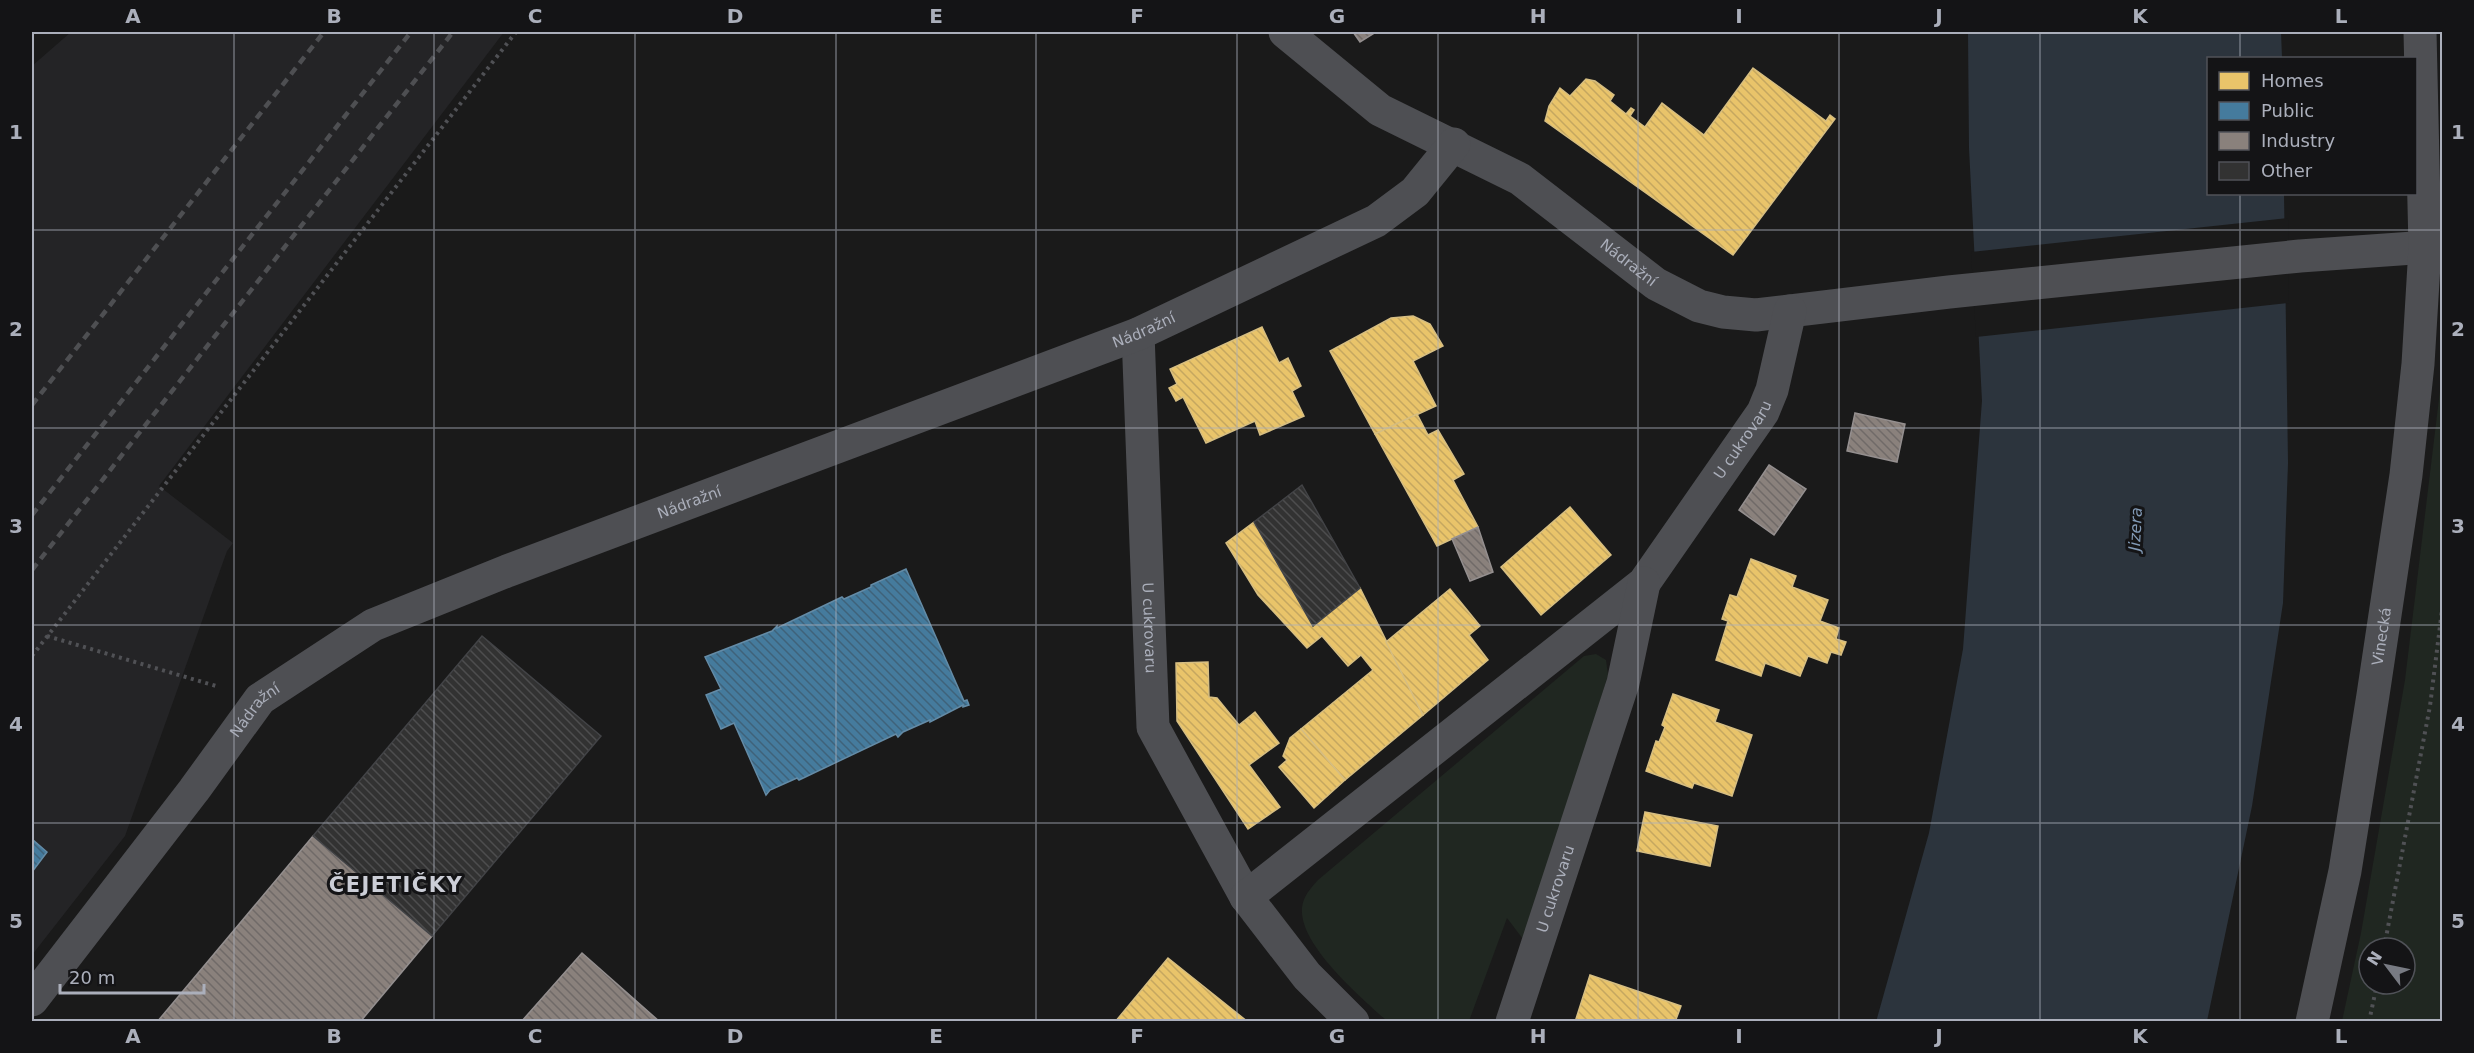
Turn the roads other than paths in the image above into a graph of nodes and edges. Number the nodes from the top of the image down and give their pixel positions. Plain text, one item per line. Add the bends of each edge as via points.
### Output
1 (1285, 32) edge
2 (2420, 32) edge
3 (1454, 144) junction
4 (2434, 247) edge
5 (1790, 311) junction
6 (1138, 334) junction
7 (1644, 583) junction
8 (1246, 897) junction
9 (32, 1000) edge
10 (1353, 1022) edge
11 (1512, 1022) edge
12 (2312, 1022) edge

1 - 3 street, Nádražní via 1380,110
2 - 4 street
3 - 5 street, Nádražní via 1520,179 1677,296 1723,312 1756,315
3 - 6 street, Nádražní via 1415,192 1376,221
4 - 5 street, Nádražní via 2300,256
4 - 12 street, Vinecká via 2389,591 2345,871
5 - 7 street, U cukrovaru via 1772,390 1763,412
6 - 8 street, U cukrovaru via 1153,727
6 - 9 street, Nádražní via 373,625 260,699
7 - 8 street, U cukrovaru
7 - 11 street, U cukrovaru via 1623,684
8 - 10 street, U cukrovaru via 1307,976

